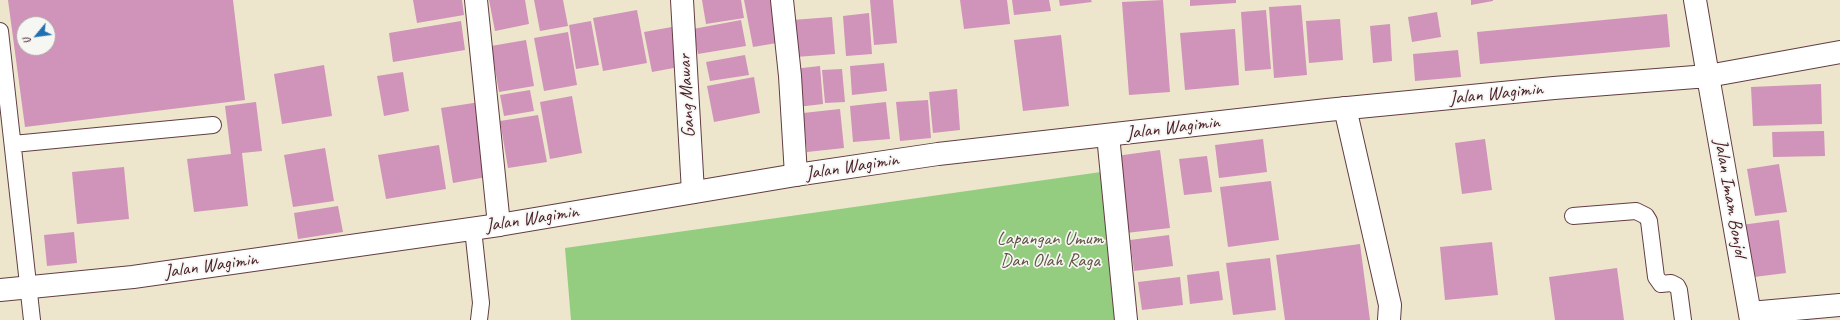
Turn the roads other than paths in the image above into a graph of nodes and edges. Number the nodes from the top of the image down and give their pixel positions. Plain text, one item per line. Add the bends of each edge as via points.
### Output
1 (476, 0) edge
2 (682, 0) edge
3 (782, 0) edge
4 (1695, 0) edge
5 (0, 31) edge
6 (1840, 52) edge
7 (1708, 76) junction
8 (1345, 108) junction
9 (213, 125) dead end
10 (1108, 135) junction
11 (12, 144) junction
12 (796, 175) junction
13 (693, 192) junction
14 (1573, 216) dead end
15 (499, 225) junction
16 (472, 229) junction
17 (28, 287) junction
18 (0, 290) edge
19 (1840, 305) edge
20 (1751, 316) edge
21 (32, 320) edge
22 (479, 320) edge
23 (1126, 320) edge
24 (1389, 320) edge
25 (1683, 320) edge

1 - 15 main road
2 - 13 main road, Gang Mawar
3 - 12 main road
4 - 7 main road, Jalan Imam Bonjol
5 - 11 lane
6 - 7 main road, Jalan Wagimin
7 - 8 main road, Jalan Wagimin
7 - 20 main road, Jalan Imam Bonjol
8 - 10 main road, Jalan Wagimin
8 - 24 main road via 1390,306
9 - 11 lane
10 - 12 main road, Jalan Wagimin via 938,154
10 - 23 main road
11 - 17 lane
12 - 13 main road, Jalan Wagimin
13 - 15 main road, Jalan Wagimin
14 - 25 lane via 1636,211 1646,216 1649,221 1656,276 1661,284 1671,283 1677,286
15 - 16 main road, Jalan Wagimin
16 - 17 main road, Jalan Wagimin via 133,277
16 - 22 lane via 481,303
17 - 18 main road, Jalan Wagimin
17 - 21 lane
19 - 20 main road

